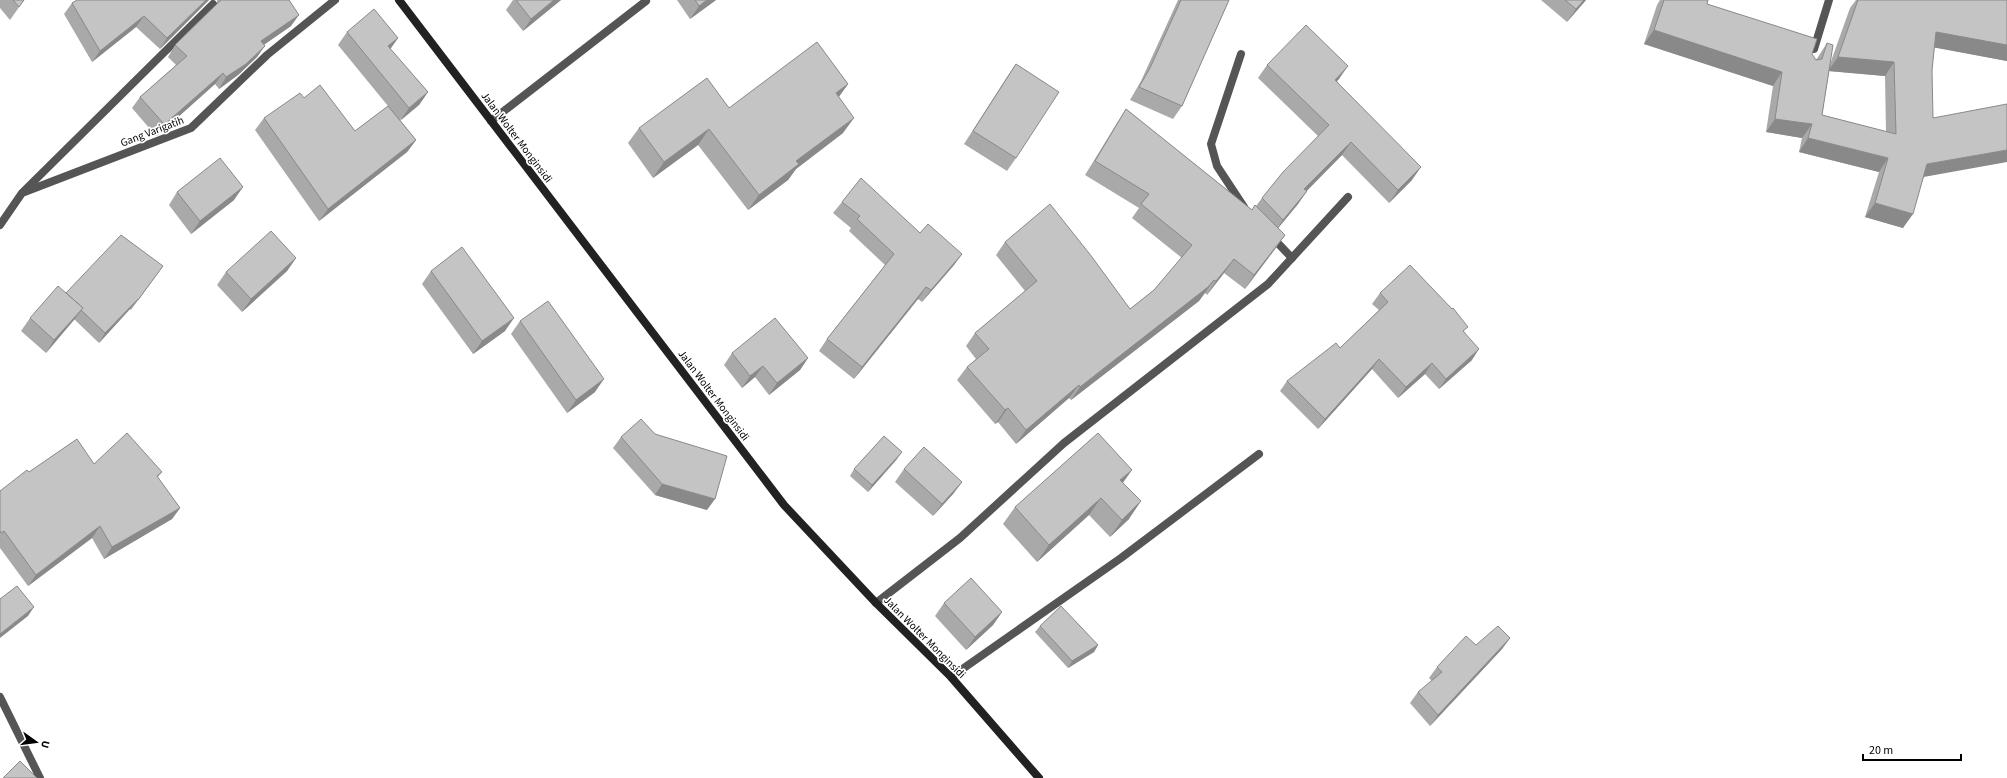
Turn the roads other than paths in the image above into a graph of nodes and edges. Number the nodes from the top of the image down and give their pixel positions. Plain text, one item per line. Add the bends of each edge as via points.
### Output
1 (335, 0) edge
2 (399, 0) edge
3 (1829, 0) edge
4 (646, 2) dead end
5 (213, 4) dead end
6 (1241, 54) dead end
7 (1812, 55) edge
8 (491, 121) junction
9 (22, 193) junction
10 (1348, 197) dead end
11 (1247, 212) edge
12 (0, 224) edge
13 (1267, 232) edge
14 (1292, 258) junction
15 (1259, 454) dead end
16 (876, 603) junction
17 (951, 677) junction
18 (0, 697) edge
19 (40, 778) edge
20 (1039, 778) edge

1 - 9 street, Gang Varigatih via 267,55 191,128
2 - 8 main road, Jalan Wolter Monginsidi
3 - 7 street
4 - 8 street
5 - 9 street
6 - 11 street via 1211,144 1217,166
8 - 16 main road, Jalan Wolter Monginsidi via 784,505
9 - 12 street
10 - 14 street
13 - 14 street
14 - 16 street via 1268,284 1064,443 960,538
15 - 17 street via 1115,562
16 - 17 main road, Jalan Wolter Monginsidi
17 - 20 main road, Jalan Wolter Monginsidi
18 - 19 street

